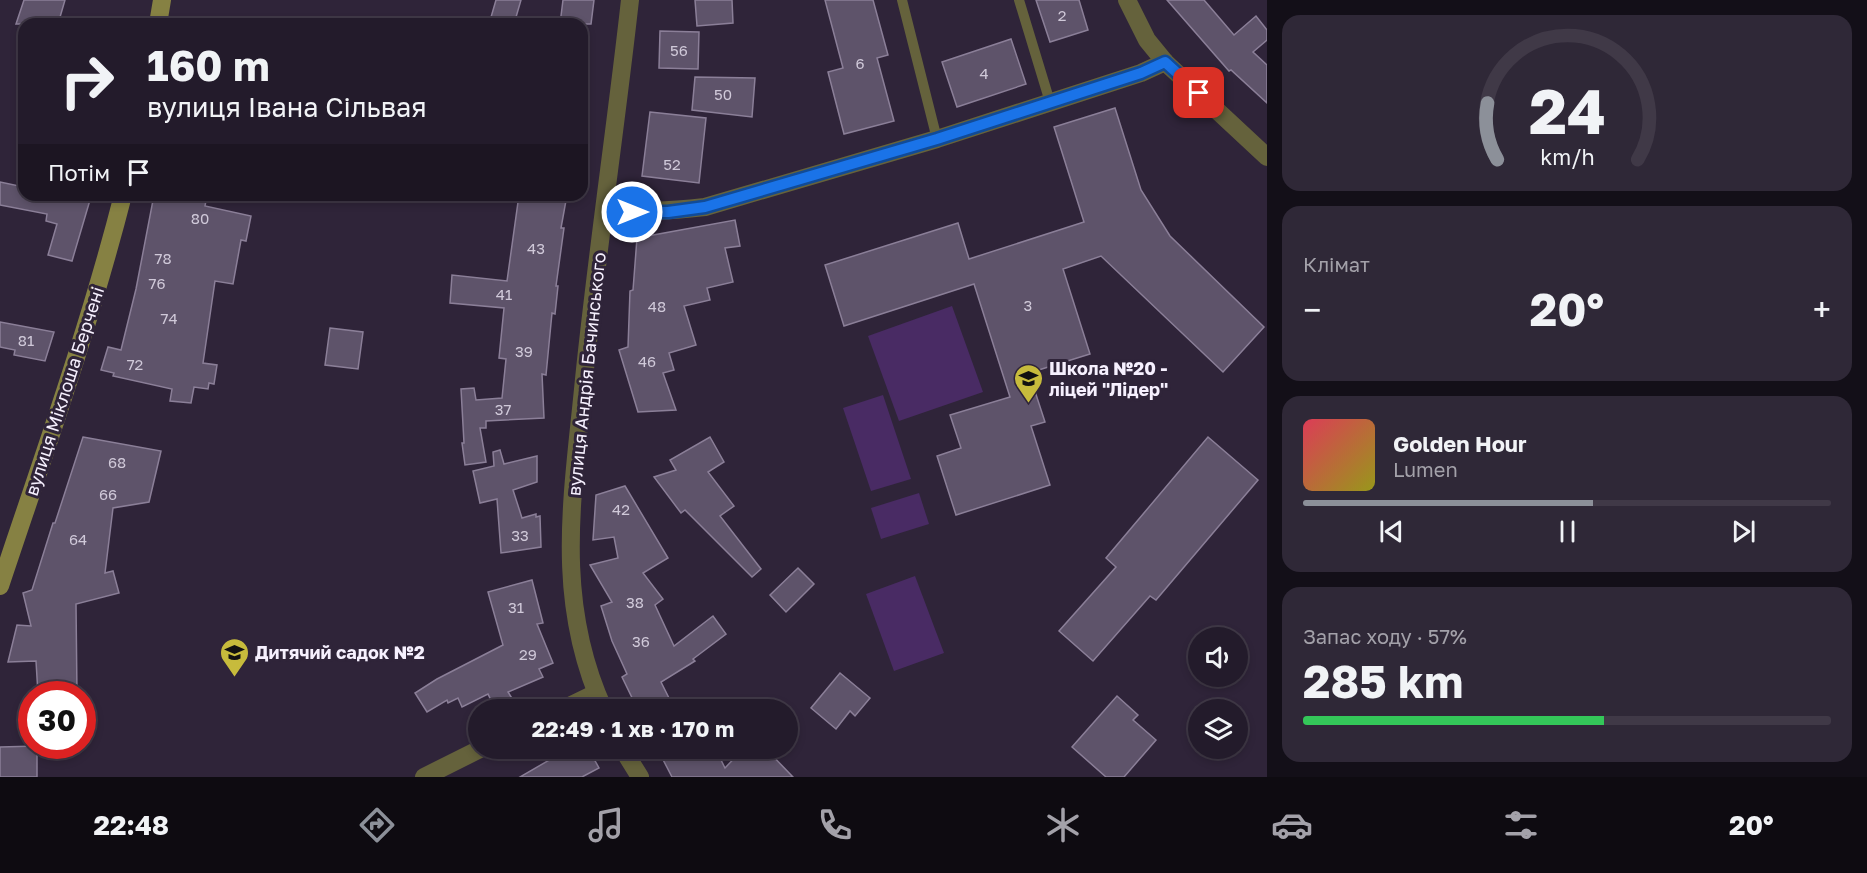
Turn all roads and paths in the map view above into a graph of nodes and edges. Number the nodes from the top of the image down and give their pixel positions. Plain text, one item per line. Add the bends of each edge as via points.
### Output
1 (162, 0) edge
2 (630, 0) edge
3 (902, 0) edge
4 (1019, 0) edge
5 (1127, 0) edge
6 (159, 18) edge
7 (1165, 62) junction
8 (1050, 102) junction
9 (937, 139) junction
10 (1267, 157) edge
11 (121, 201) edge
12 (605, 207) junction
13 (0, 586) edge
14 (596, 693) junction
15 (584, 699) edge
16 (599, 699) edge
17 (468, 755) edge
18 (629, 759) edge
19 (424, 777) edge
20 (640, 777) edge

1 - 6 street
2 - 12 street, вулиця Андрія Бачинського
3 - 9 lane
4 - 8 lane
5 - 7 street via 1147,40
7 - 8 street
7 - 10 street
8 - 9 street
9 - 12 street via 705,207 668,212
11 - 13 street, вулиця Міклоша Берчені via 79,351
12 - 14 street, вулиця Андрія Бачинського via 587,349 569,554 576,622
14 - 15 street
14 - 16 street, вулиця Андрія Бачинського
17 - 19 street
18 - 20 street

